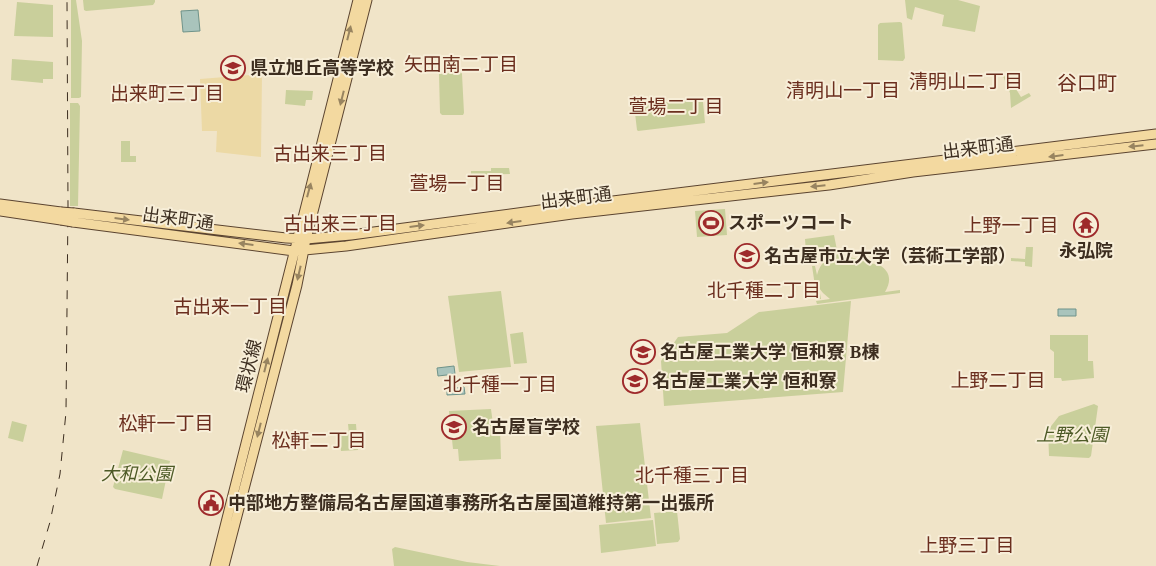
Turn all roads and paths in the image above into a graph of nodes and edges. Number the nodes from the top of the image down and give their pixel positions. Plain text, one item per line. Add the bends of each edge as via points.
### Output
1 (358, 0) edge
2 (366, 0) edge
3 (1156, 134) edge
4 (1156, 144) edge
5 (0, 204) edge
6 (0, 211) edge
7 (61, 216) junction
8 (74, 218) junction
9 (302, 239) junction
10 (305, 250) junction
11 (294, 251) junction
12 (215, 566) edge
13 (224, 566) edge

9 -> 1 main road, 環状線
2 -> 9 main road, 環状線
9 -> 3 main road, 出来町通
4 -> 10 main road, 出来町通 via 572,214
5 - 7 main road, 出来町通
6 - 7 main road, 出来町通
7 - 8 main road, 出来町通, bridge
8 -> 9 main road, 出来町通
11 -> 8 main road, 出来町通
9 - 10 main road, 環状線
9 - 11 main road, 環状線
10 - 11 main road, 出来町通
10 -> 13 main road, 環状線
12 -> 11 main road, 環状線

